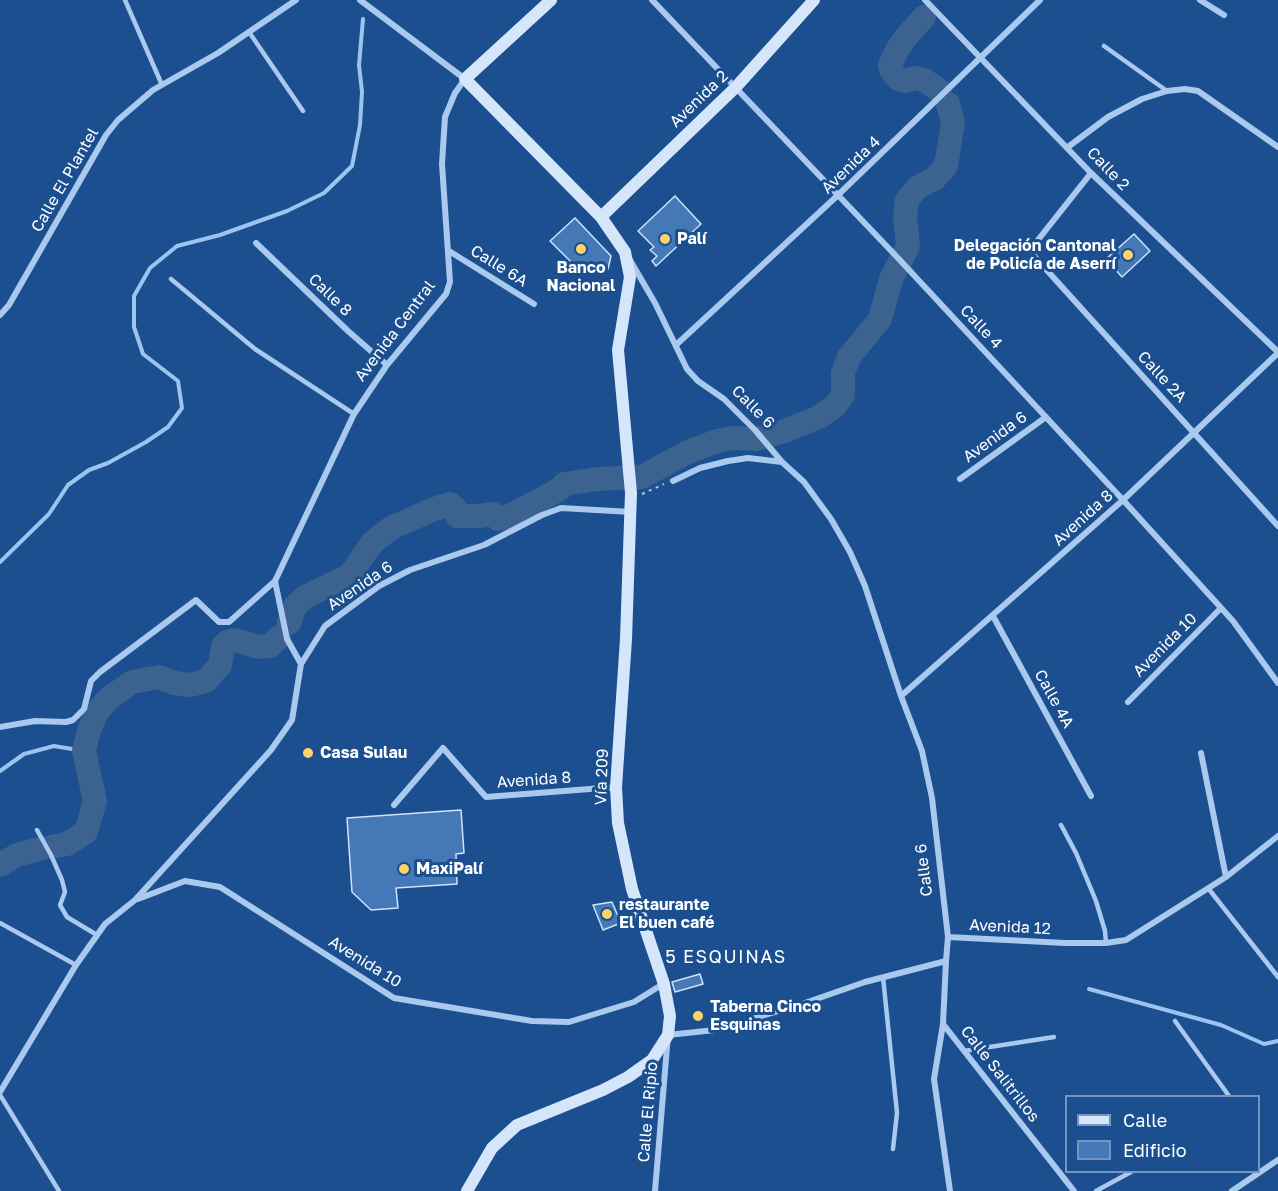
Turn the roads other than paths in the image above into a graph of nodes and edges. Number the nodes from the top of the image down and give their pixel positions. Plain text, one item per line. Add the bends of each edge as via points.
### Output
1 (125, 0) edge
2 (296, 0) edge
3 (360, 0) edge
4 (551, 0) edge
5 (652, 0) edge
6 (814, 0) edge
7 (925, 0) edge
8 (1040, 0) edge
9 (1200, 0) edge
10 (1224, 15) dead end
11 (249, 32) junction
12 (1104, 46) dead end
13 (980, 59) junction
14 (465, 79) junction
15 (162, 85) junction
16 (736, 87) junction
17 (1167, 91) junction
18 (303, 111) dead end
19 (1278, 138) edge
20 (1276, 146) edge
21 (1068, 147) junction
22 (1091, 174) junction
23 (837, 196) junction
24 (601, 217) junction
25 (256, 243) dead end
26 (449, 251) junction
27 (625, 252) junction
28 (171, 279) dead end
29 (534, 304) dead end
30 (0, 315) edge
31 (676, 345) junction
32 (1278, 353) edge
33 (387, 365) junction
34 (354, 414) junction
35 (1046, 417) junction
36 (1194, 432) junction
37 (782, 462) junction
38 (960, 479) dead end
39 (673, 481) road end
40 (1123, 500) junction
41 (631, 512) junction
42 (1278, 526) edge
43 (275, 581) junction
44 (1221, 608) junction
45 (993, 616) junction
46 (301, 664) junction
47 (1278, 683) edge
48 (901, 696) junction
49 (1128, 702) dead end
50 (0, 727) edge
51 (1201, 753) dead end
52 (616, 788) junction
53 (1091, 796) dead end
54 (394, 805) dead end
55 (1061, 825) dead end
56 (37, 830) dead end
57 (1278, 836) edge
58 (1227, 877) junction
59 (1208, 888) junction
60 (135, 900) junction
61 (0, 923) edge
62 (97, 935) junction
63 (948, 937) junction
64 (1106, 944) junction
65 (946, 961) junction
66 (76, 965) junction
67 (883, 977) junction
68 (1278, 977) edge
69 (664, 984) junction
70 (1175, 1021) dead end
71 (943, 1024) junction
72 (668, 1035) junction
73 (1054, 1037) dead end
74 (964, 1051) junction
75 (0, 1094) edge
76 (1228, 1095) edge
77 (893, 1149) dead end
78 (1278, 1160) edge
79 (1260, 1172) edge
80 (1129, 1173) edge
81 (1259, 1173) edge
82 (59, 1191) edge
83 (467, 1191) edge
84 (656, 1191) edge
85 (950, 1191) edge
86 (1074, 1191) edge
87 (1096, 1191) edge
88 (1232, 1191) edge

1 - 15 lane
2 - 11 street, Calle El Plantel
3 - 14 street, Calle 6
4 - 14 main road, Avenida Central
5 - 16 street, Calle 4
6 - 16 main road, Avenida 2
7 - 13 street, Calle 2
8 - 13 street, Avenida 4
9 - 10 street
11 - 15 street, Calle El Plantel
11 - 18 lane
12 - 17 lane
13 - 21 street, Calle 2
13 - 23 street, Avenida 4
14 - 24 main road, Calle 6
14 - 26 street, Avenida Central via 446,117 442,164
15 - 30 street, Calle El Plantel via 130,107 106,135
16 - 23 street, Calle 4
16 - 24 main road, Avenida 2
17 - 20 street via 1198,91
17 - 21 street via 1108,117
19 - 20 lane
21 - 22 street, Calle 2
22 - 32 street, Calle 2
22 - 36 street, Calle 2A via 1034,245 1034,256
23 - 31 street, Avenida 4
23 - 35 street, Calle 4
24 - 27 main road, Calle 6
25 - 33 street, Calle 8
26 - 29 street, Calle 6A
26 - 33 street, Avenida Central via 450,282 446,294
27 - 31 street, Calle 6
27 - 41 main road, Vía 209 via 630,277 618,350
28 - 34 lane via 255,349
31 - 37 street, Calle 6 via 687,369 724,399
32 - 36 street, Avenida 8
33 - 34 street, Avenida Central
34 - 43 street, Avenida Central
35 - 38 street, Avenida 6
35 - 40 street, Calle 4
36 - 40 street, Avenida 8
36 - 42 street, Calle 2A
37 - 39 street via 748,458 728,461
37 - 48 street, Calle 6 via 804,482 850,552 866,586
40 - 44 street, Calle 4
40 - 45 street, Avenida 8
41 - 46 street, Avenida 6 via 561,508 484,545 410,570 378,586 325,626
41 - 52 main road, Vía 209
43 - 46 street via 287,639
43 - 50 street via 229,622 219,622 196,600 100,672 91,681 84,709 74,720
44 - 47 street, Calle 4
44 - 49 street, Avenida 10
45 - 48 street, Avenida 8
45 - 53 street, Calle 4A
46 - 60 street, Avenida 6 via 292,720 272,750
48 - 63 street, Calle 6 via 922,751 932,798
51 - 58 street
52 - 54 street, Avenida 8 via 486,797 443,748
52 - 69 main road, Vía 209 via 618,823 632,889
55 - 64 lane via 1096,901
56 - 62 lane via 62,880 65,892 60,905 67,917
57 - 58 street, Avenida 12
58 - 59 street, Avenida 12
59 - 64 street, Avenida 12 via 1126,940
59 - 68 lane
60 - 62 street
60 - 69 street, Avenida 10 via 185,881 220,887 394,998 532,1021 569,1022 634,1002
61 - 66 lane
62 - 66 street
63 - 64 street, Avenida 12
63 - 65 street, Avenida 12
65 - 67 street
65 - 71 street, Calle Salitrillos
66 - 75 street
67 - 72 street via 715,1030
67 - 77 lane via 897,1113
69 - 72 main road, Vía 209 via 670,1016
70 - 76 lane
71 - 74 street, Calle Salitrillos
71 - 85 street via 934,1079
72 - 83 main road via 652,1060 627,1077 517,1125 492,1148
72 - 84 street, Calle El Ripio
73 - 74 lane
74 - 86 street, Calle Salitrillos
75 - 82 lane
78 - 79 street
80 - 87 lane
81 - 88 street

